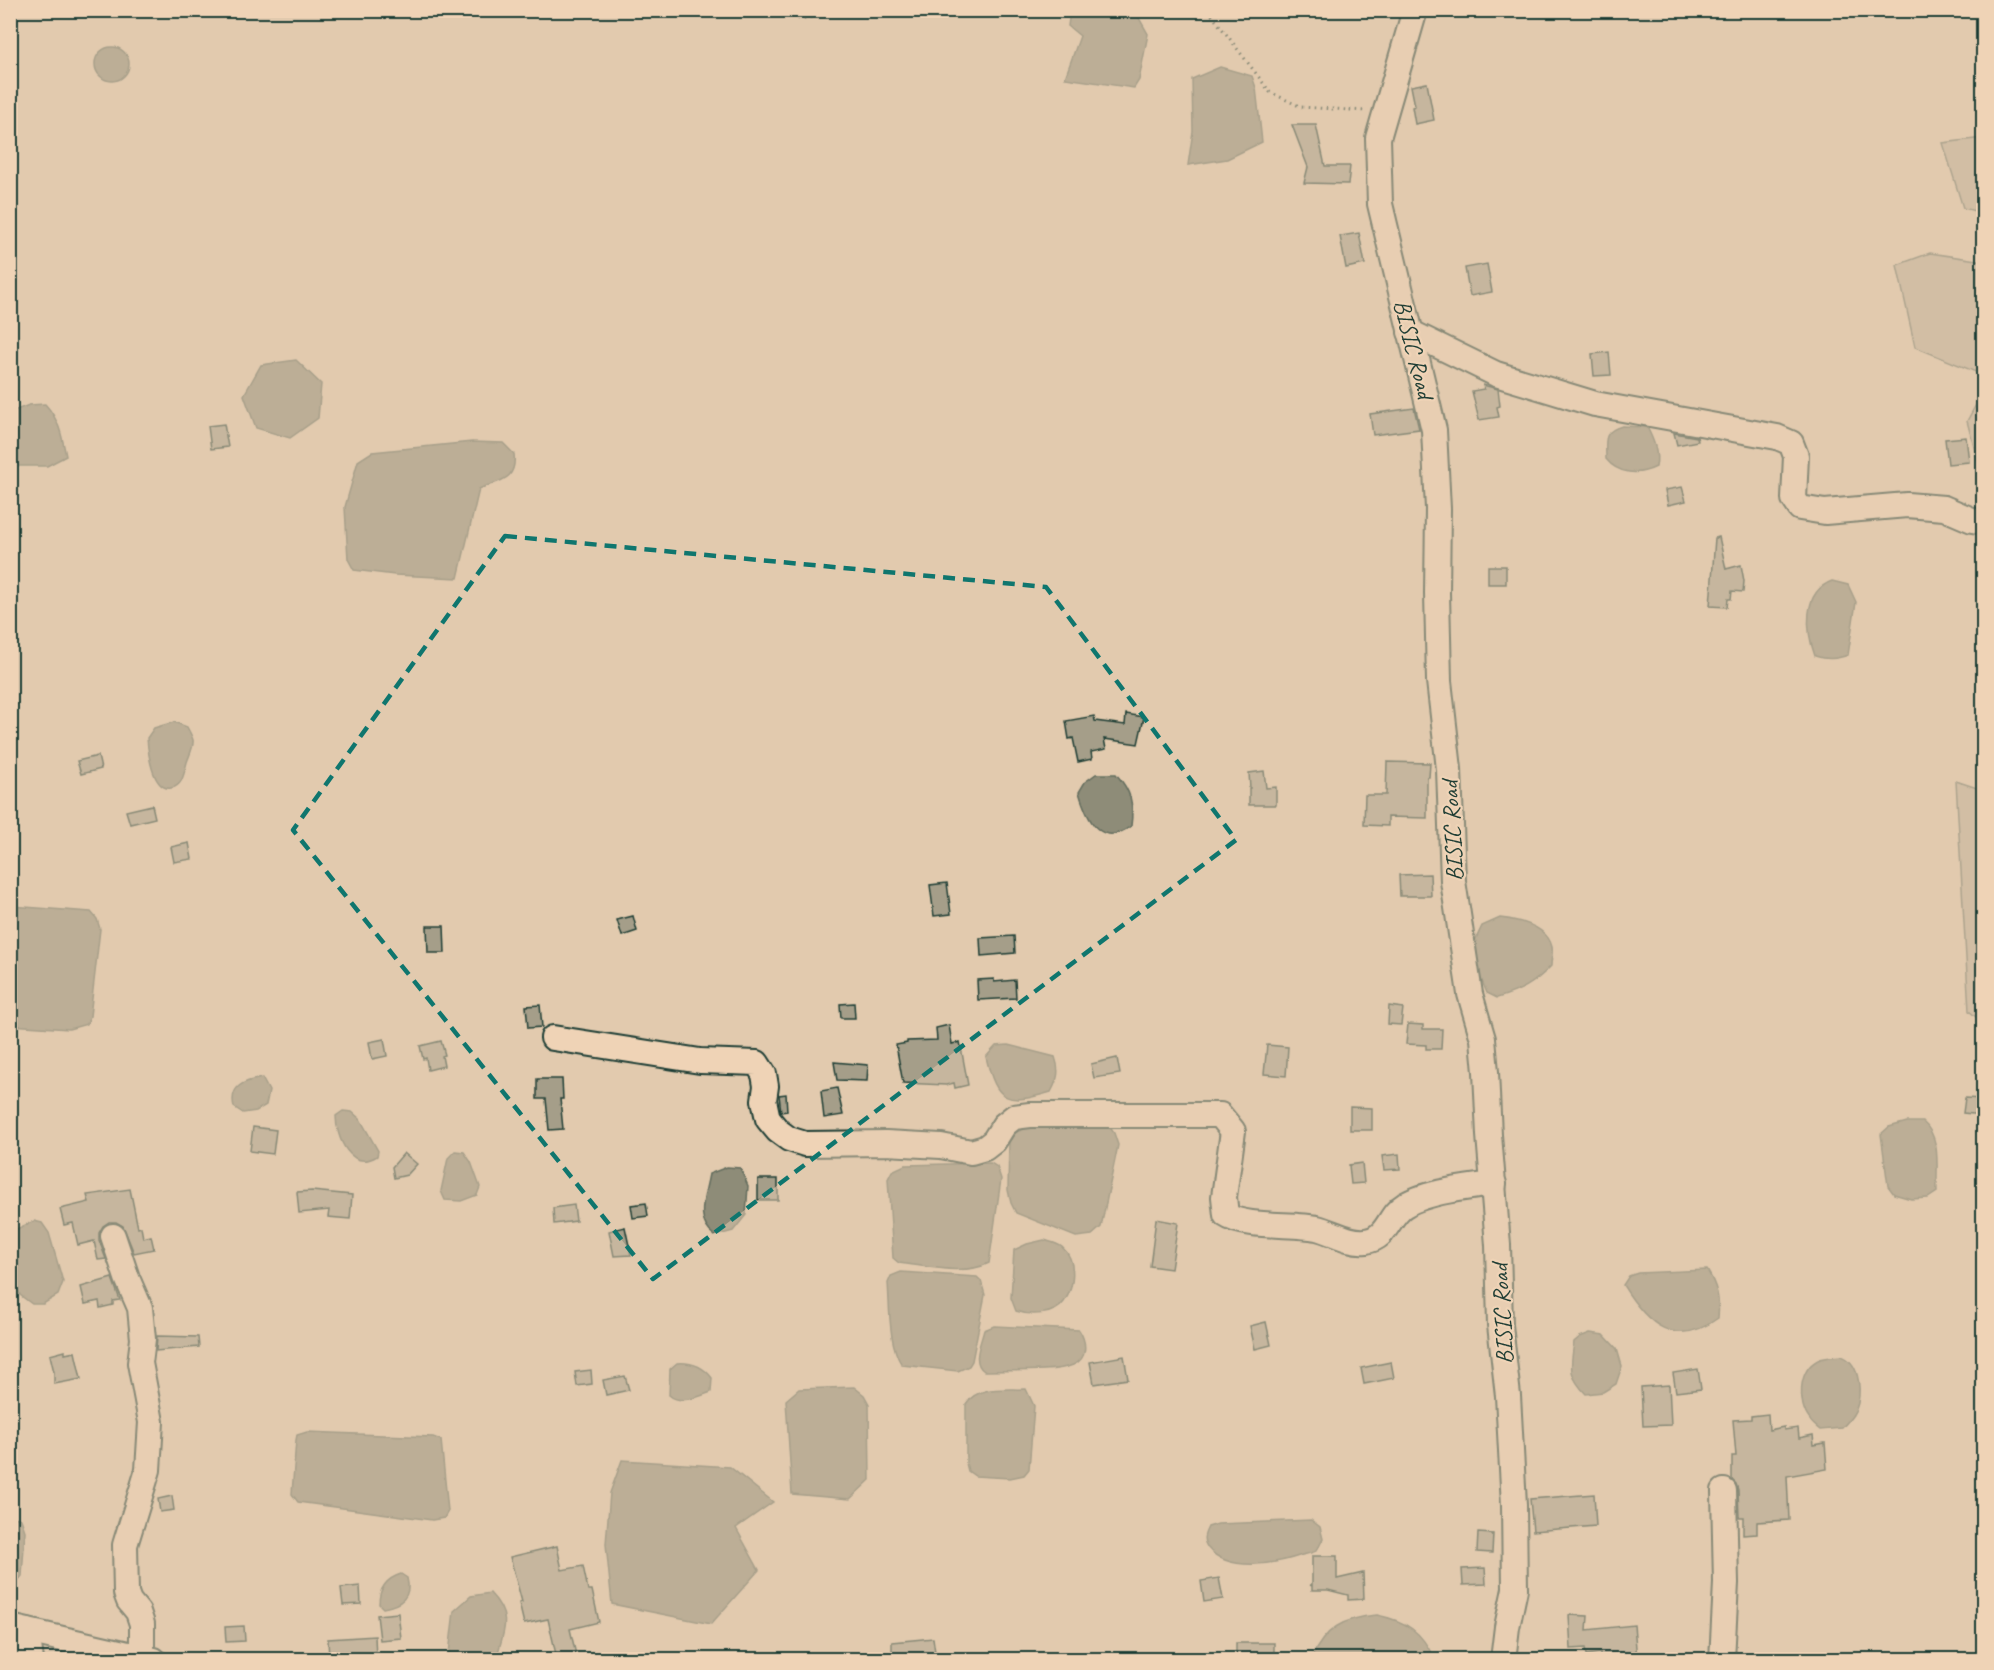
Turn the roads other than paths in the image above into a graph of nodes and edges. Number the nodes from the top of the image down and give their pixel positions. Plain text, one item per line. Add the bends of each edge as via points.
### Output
1 (1415, 10) edge
2 (1410, 332) junction
3 (1983, 522) edge
4 (553, 1038) dead end
5 (1494, 1184) junction
6 (113, 1236) dead end
7 (1724, 1491) dead end
8 (19, 1629) edge
9 (148, 1658) edge
10 (31, 1659) edge
11 (1503, 1659) edge
12 (1722, 1659) edge

1 - 2 street, BISIC Road via 1378,138 1380,204
2 - 3 street via 1496,374 1585,401 1777,437 1791,443 1796,456 1794,499 1800,508 1825,512 1907,505 1944,508
2 - 5 street, BISIC Road via 1434,430 1439,681 1449,769 1453,881 1470,994 1483,1040
4 - 5 street via 700,1061 757,1064 764,1074 768,1119 789,1139 805,1144 886,1143 970,1152 989,1145 1014,1117 1220,1115 1233,1131 1224,1197 1226,1215 1259,1223 1317,1228 1351,1240 1366,1241 1379,1236 1404,1205 1423,1197
5 - 11 street, BISIC Road via 1514,1505 1515,1588
6 - 9 street via 140,1308 140,1363 151,1422 148,1470 125,1545 126,1593 138,1612
7 - 12 street via 1726,1583
8 - 9 street
8 - 10 street

